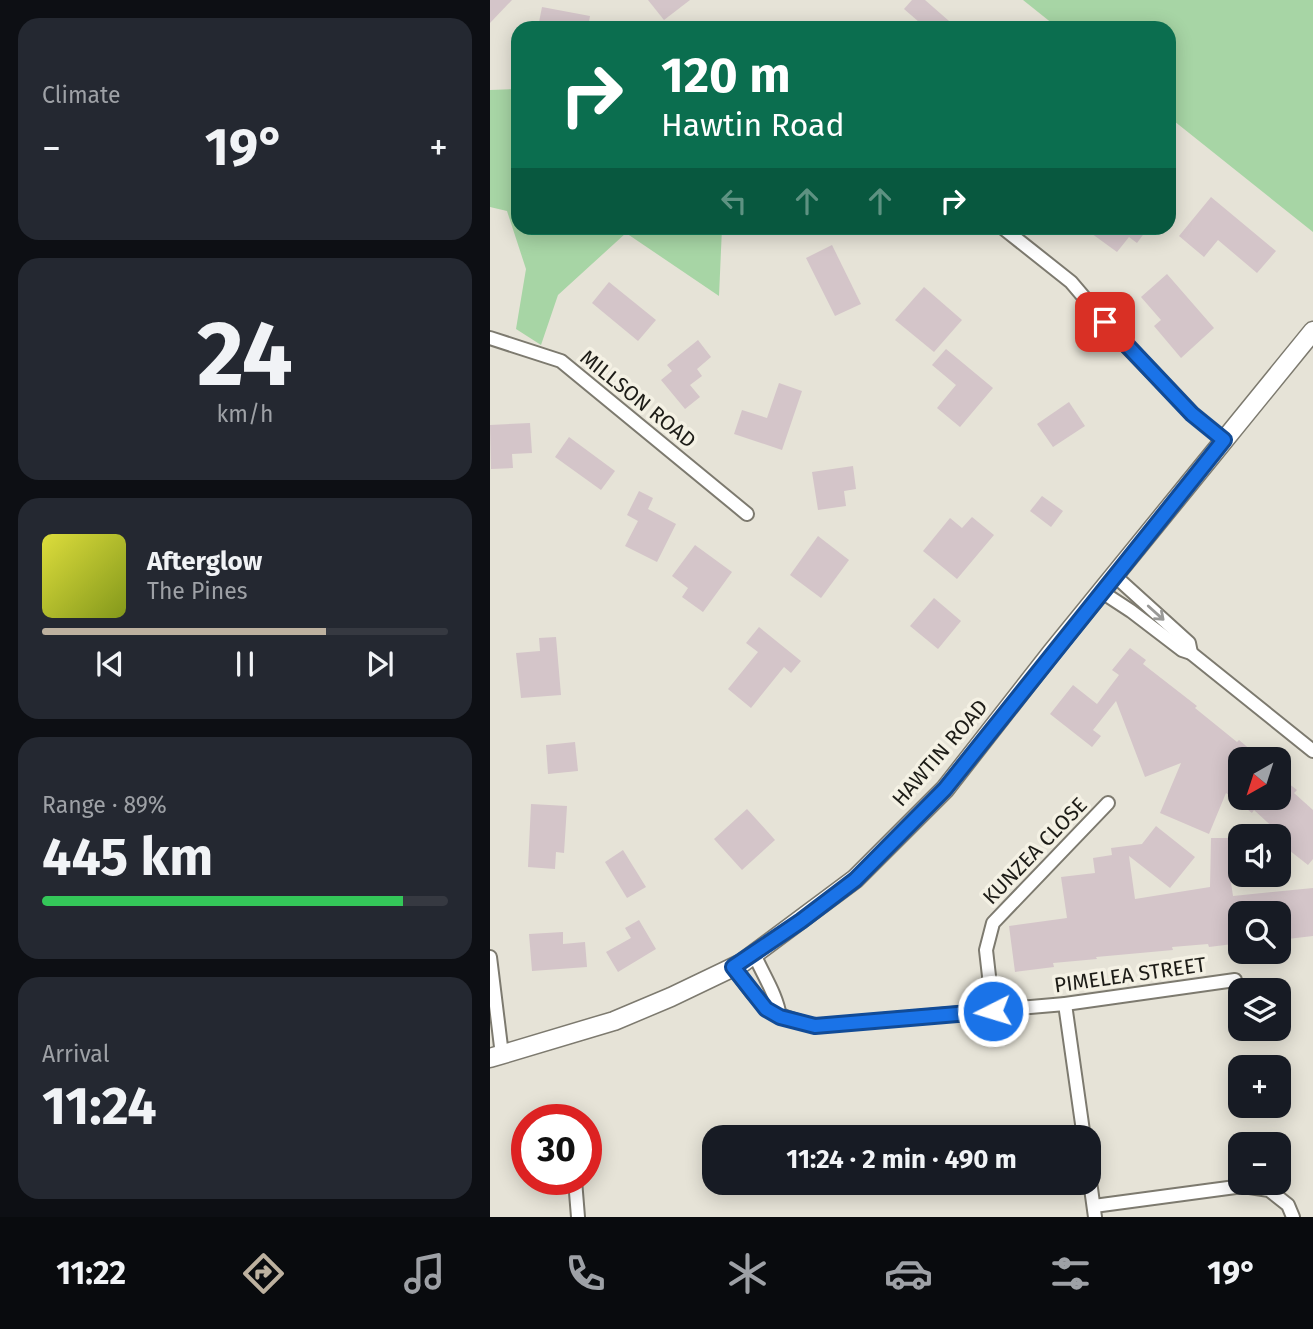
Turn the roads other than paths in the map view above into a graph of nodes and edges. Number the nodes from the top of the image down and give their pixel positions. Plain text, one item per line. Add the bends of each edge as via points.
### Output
1 (1012, 235) edge
2 (1313, 331) edge
3 (490, 338) edge
4 (1224, 440) junction
5 (747, 514) dead end
6 (1115, 576) junction
7 (1102, 592) junction
8 (1191, 653) junction
9 (1313, 751) edge
10 (1108, 803) dead end
11 (754, 954) junction
12 (490, 957) edge
13 (733, 967) junction
14 (1228, 981) edge
15 (1065, 1004) junction
16 (993, 1011) junction
17 (780, 1017) junction
18 (496, 1056) edge
19 (1082, 1125) edge
20 (576, 1195) edge
21 (1095, 1212) edge
22 (578, 1217) edge
23 (1293, 1217) edge

1 - 4 street via 1071,282 1192,414
2 - 4 main road, HAWTIN ROAD
3 - 5 street, MILLSON ROAD via 561,361
4 - 6 main road, HAWTIN ROAD
6 - 7 main road, HAWTIN ROAD
6 -> 8 street via 1189,643
7 - 8 street
7 - 11 main road, HAWTIN ROAD via 945,789 855,880
8 - 9 street
10 - 16 street, KUNZEA CLOSE via 993,923 986,950
11 - 13 main road, HAWTIN ROAD
11 - 17 street
12 - 18 street
13 - 17 street, PIMELEA STREET via 766,1009
13 - 18 main road, HAWTIN ROAD via 614,1021
14 - 15 street, PIMELEA STREET
15 - 16 street, PIMELEA STREET
15 - 19 street
16 - 17 street, PIMELEA STREET via 815,1026
20 - 22 street
21 - 23 street via 1243,1186 1269,1189 1288,1205

